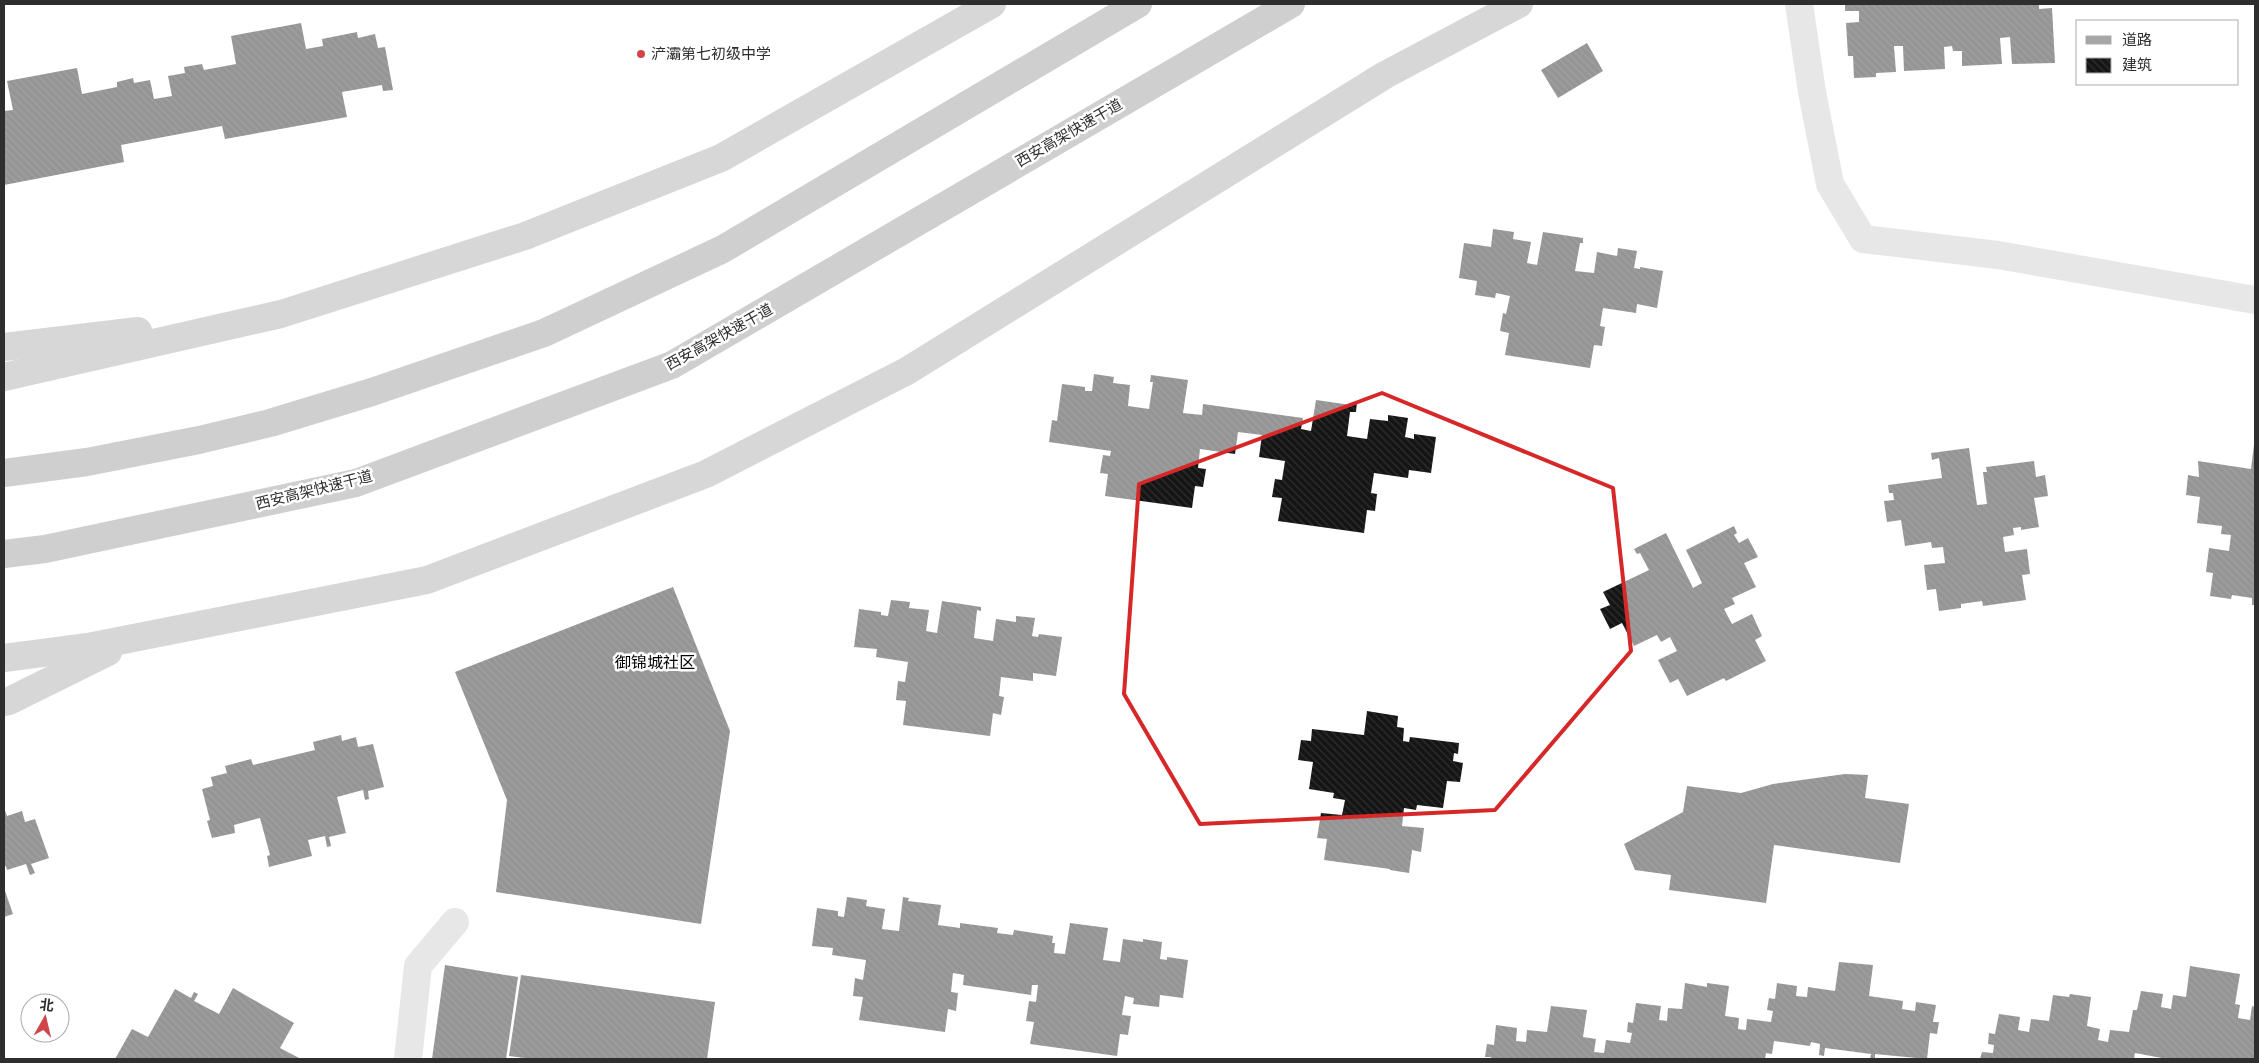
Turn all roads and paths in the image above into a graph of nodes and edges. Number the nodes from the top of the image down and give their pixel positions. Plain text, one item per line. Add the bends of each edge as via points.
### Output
1 (992, 4) edge
2 (1138, 4) edge
3 (1291, 4) edge
4 (1519, 4) edge
5 (1799, 4) edge
6 (2255, 300) edge
7 (281, 314) junction
8 (4, 347) edge
9 (4, 377) edge
10 (4, 473) edge
11 (4, 554) edge
12 (136, 638) junction
13 (4, 658) edge
14 (4, 702) edge
15 (455, 922) dead end
16 (408, 1059) edge

1 - 7 main road via 720,158 526,236
2 - 10 highway via 723,249 544,333 270,423 96,460
3 - 11 highway, 西安高架快速干道 via 672,365 356,483 46,549
4 - 12 main road via 1385,75 907,371 706,474 427,580
5 - 6 street via 1830,184 1863,239 1998,255
7 - 8 main road
7 - 9 main road
12 - 13 main road
12 - 14 main road
15 - 16 street via 418,966

